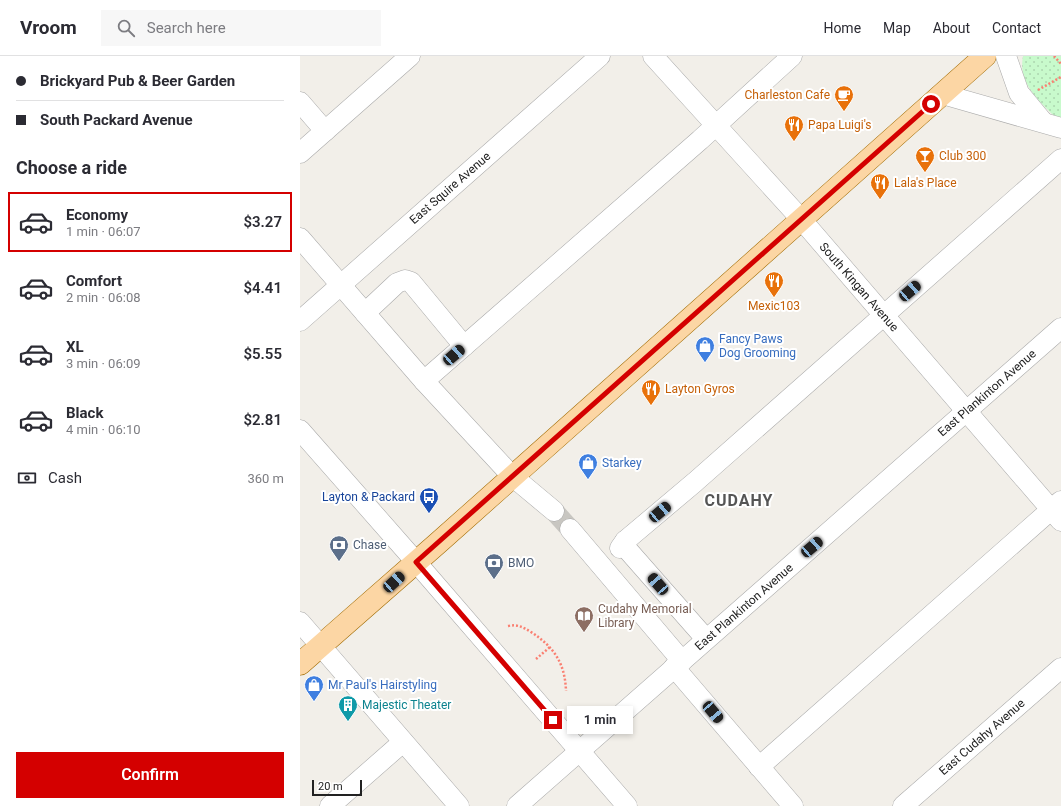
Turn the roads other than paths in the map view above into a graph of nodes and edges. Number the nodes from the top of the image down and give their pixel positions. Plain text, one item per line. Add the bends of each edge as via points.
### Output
1 (410, 56) edge
2 (600, 56) edge
3 (653, 56) edge
4 (792, 56) edge
5 (985, 56) edge
6 (1006, 56) edge
7 (942, 94) junction
8 (300, 102) edge
9 (1052, 125) edge
10 (716, 126) junction
11 (325, 131) junction
12 (300, 153) edge
13 (1061, 159) edge
14 (801, 219) junction
15 (300, 238) edge
16 (340, 285) junction
17 (365, 313) junction
18 (883, 315) junction
19 (300, 321) edge
20 (1061, 328) edge
21 (464, 346) junction
22 (424, 381) junction
23 (966, 412) junction
24 (300, 430) edge
25 (512, 476) junction
26 (554, 511) tunnel mouth
27 (1058, 511) edge
28 (570, 529) tunnel mouth
29 (416, 562) junction
30 (300, 622) edge
31 (706, 639) junction
32 (321, 646) junction
33 (300, 664) edge
34 (678, 664) junction
35 (1061, 668) edge
36 (403, 742) junction
37 (580, 751) junction
38 (759, 767) junction
39 (330, 806) edge
40 (459, 806) edge
41 (517, 806) edge
42 (627, 806) edge
43 (792, 806) edge
44 (903, 806) edge

1 - 11 street
2 - 16 street, East Squire Avenue
3 - 10 street, South Kingan Avenue
4 - 10 street
5 - 7 main road
6 - 9 street via 1018,93
7 - 9 street
7 - 14 main road
8 - 11 street
10 - 14 street, South Kingan Avenue
10 - 21 street
11 - 12 street
13 - 18 street
14 - 18 street, South Kingan Avenue
14 - 25 main road
15 - 16 street
16 - 17 street
16 - 19 street, East Squire Avenue
17 - 21 street via 397,283 404,280 410,282
17 - 22 street
18 - 23 street, South Kingan Avenue
18 - 31 street via 623,545
20 - 23 street, East Plankinton Avenue
21 - 22 street
22 - 25 street
23 - 27 street, South Kingan Avenue
23 - 31 street, East Plankinton Avenue
24 - 29 street
25 - 26 street
25 - 29 main road
27 - 38 street
28 - 34 street
29 - 32 main road
29 - 37 street
30 - 32 street
31 - 34 street, East Plankinton Avenue
32 - 33 main road
32 - 36 street
34 - 37 street, East Plankinton Avenue
34 - 38 street
35 - 44 street, East Cudahy Avenue
36 - 39 street
36 - 40 street
37 - 41 street, East Plankinton Avenue
37 - 42 street
38 - 43 street

